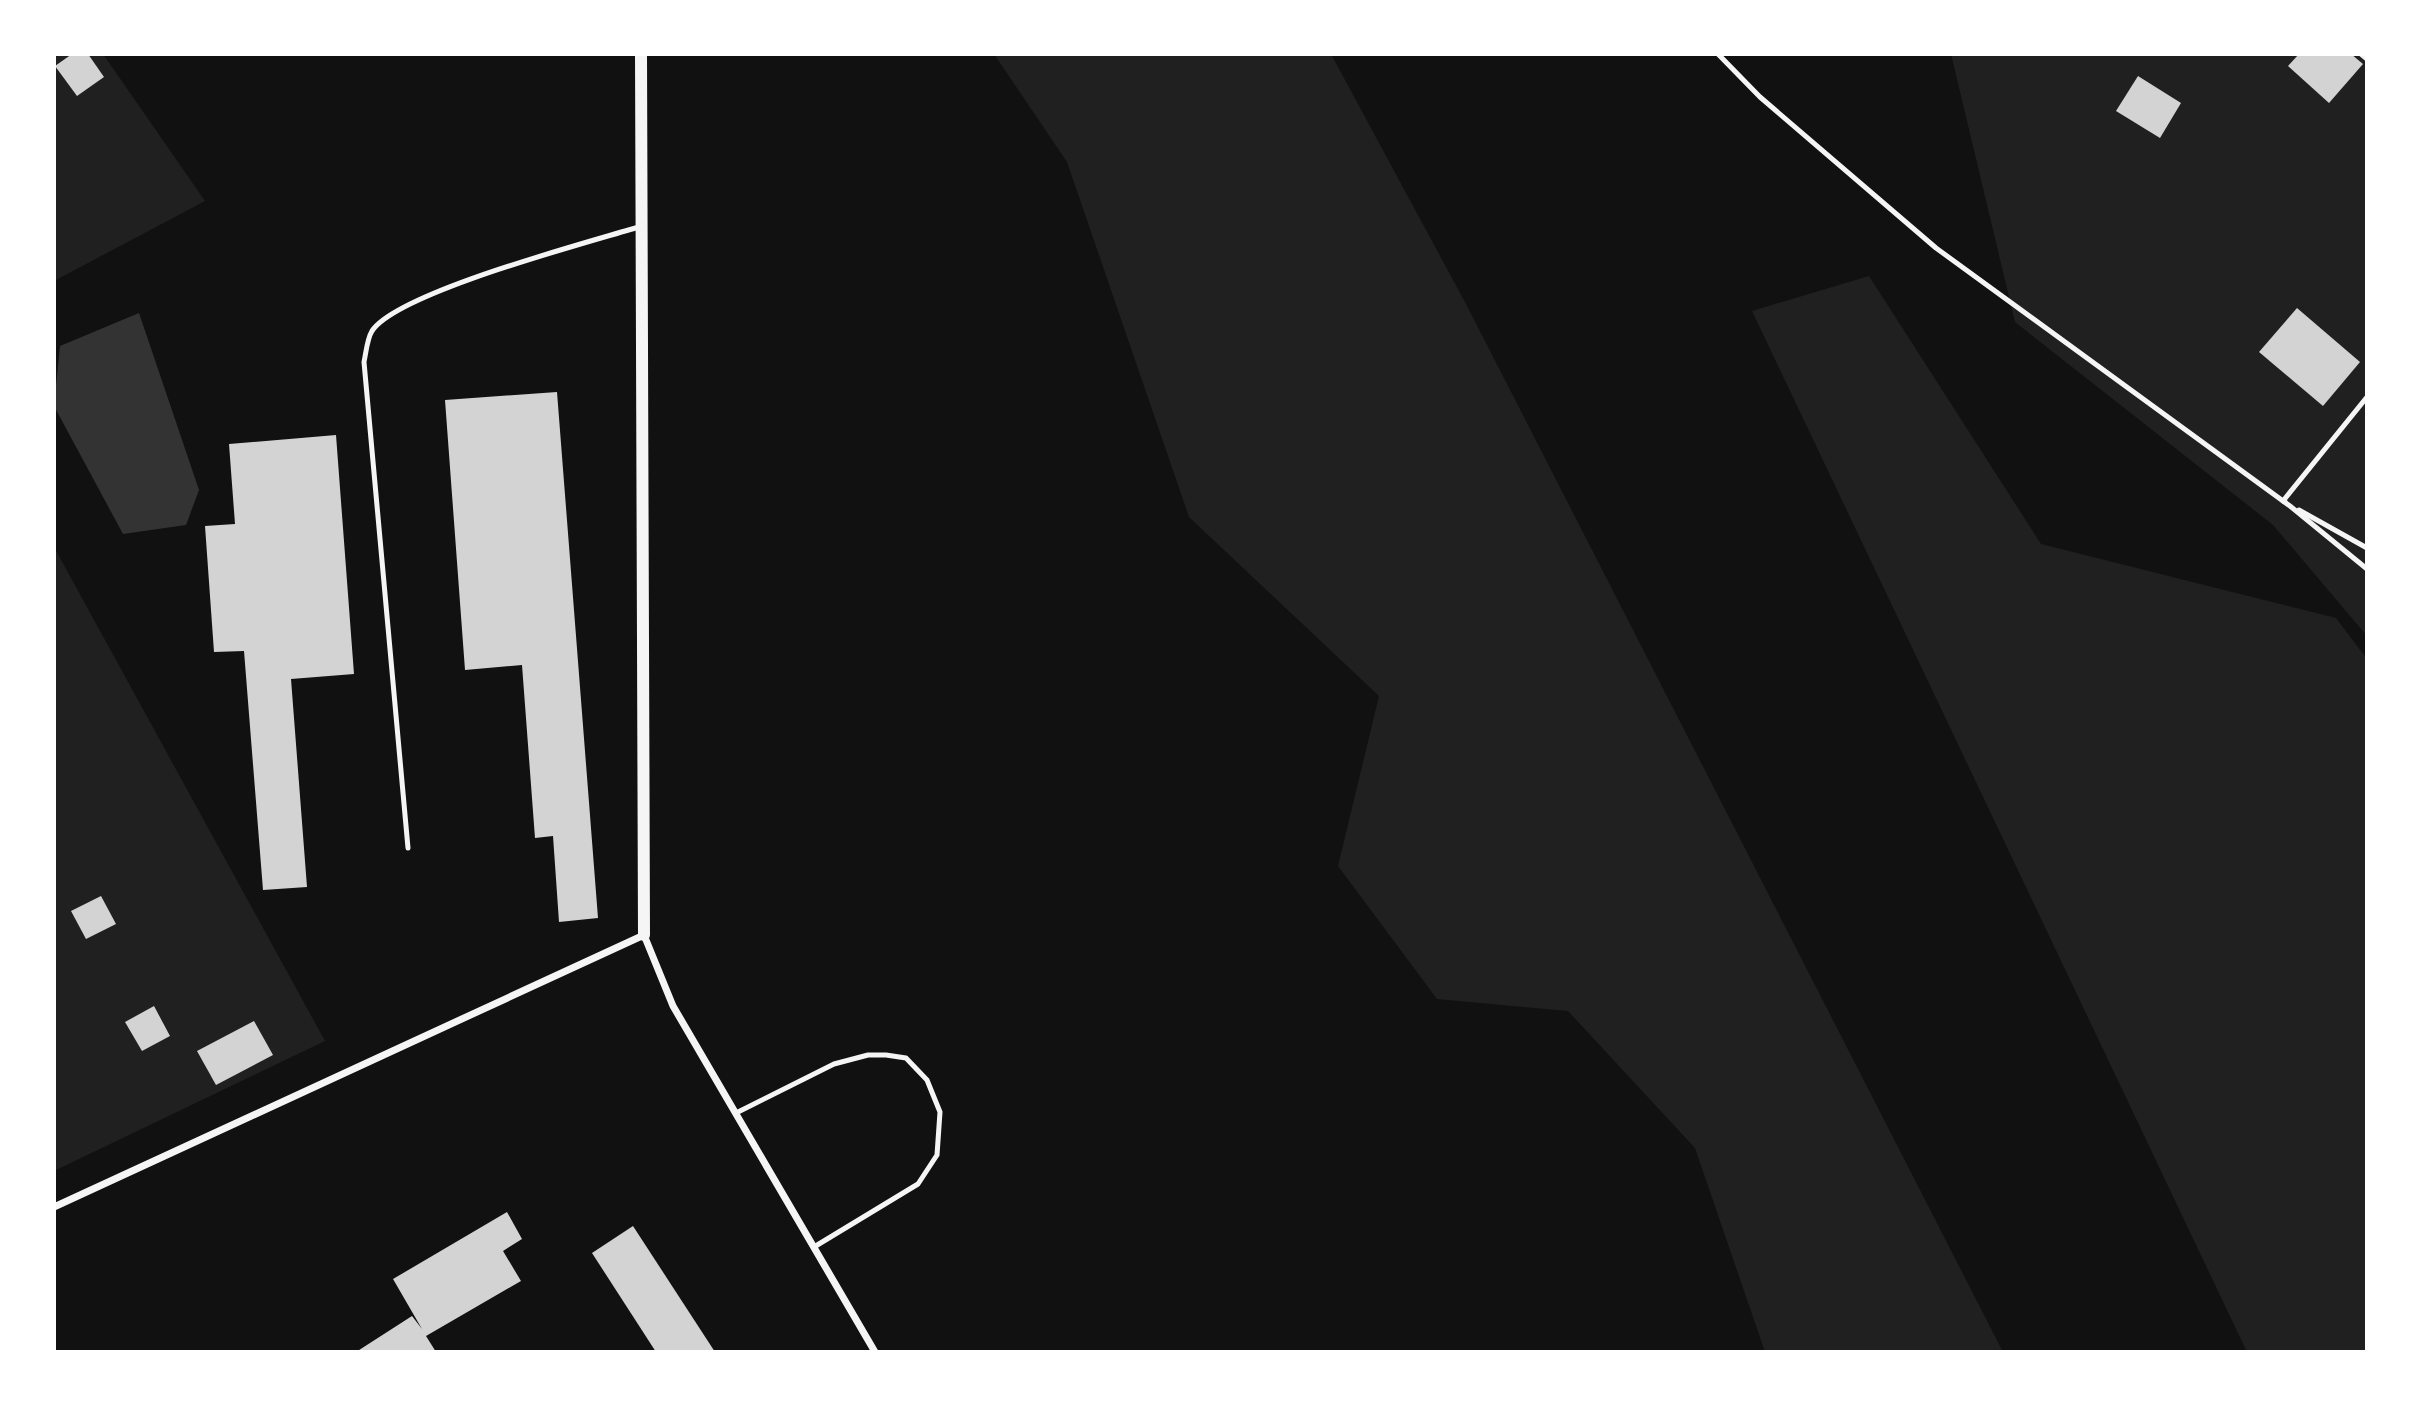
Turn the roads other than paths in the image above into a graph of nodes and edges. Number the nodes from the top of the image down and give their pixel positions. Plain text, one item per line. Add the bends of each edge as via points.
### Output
1 (641, 54) edge
2 (1718, 54) edge
3 (2361, 54) edge
4 (2367, 59) edge
5 (642, 226) junction
6 (2367, 397) edge
7 (2283, 501) junction
8 (2367, 548) edge
9 (2367, 569) edge
10 (408, 848) dead end
11 (644, 935) junction
12 (736, 1112) junction
13 (54, 1207) edge
14 (814, 1247) junction
15 (875, 1352) edge

1 - 5 street
2 - 7 lane via 1760,97 1936,248
3 - 4 lane
5 - 10 lane via 447,287 390,314 371,332 364,362
5 - 11 street
6 - 7 lane
7 - 8 lane
7 - 9 lane
11 - 12 street via 673,1006
11 - 13 street
12 - 14 street
12 - 14 lane via 834,1063 868,1055 906,1058 927,1080 940,1112 937,1154 918,1184
14 - 15 street

